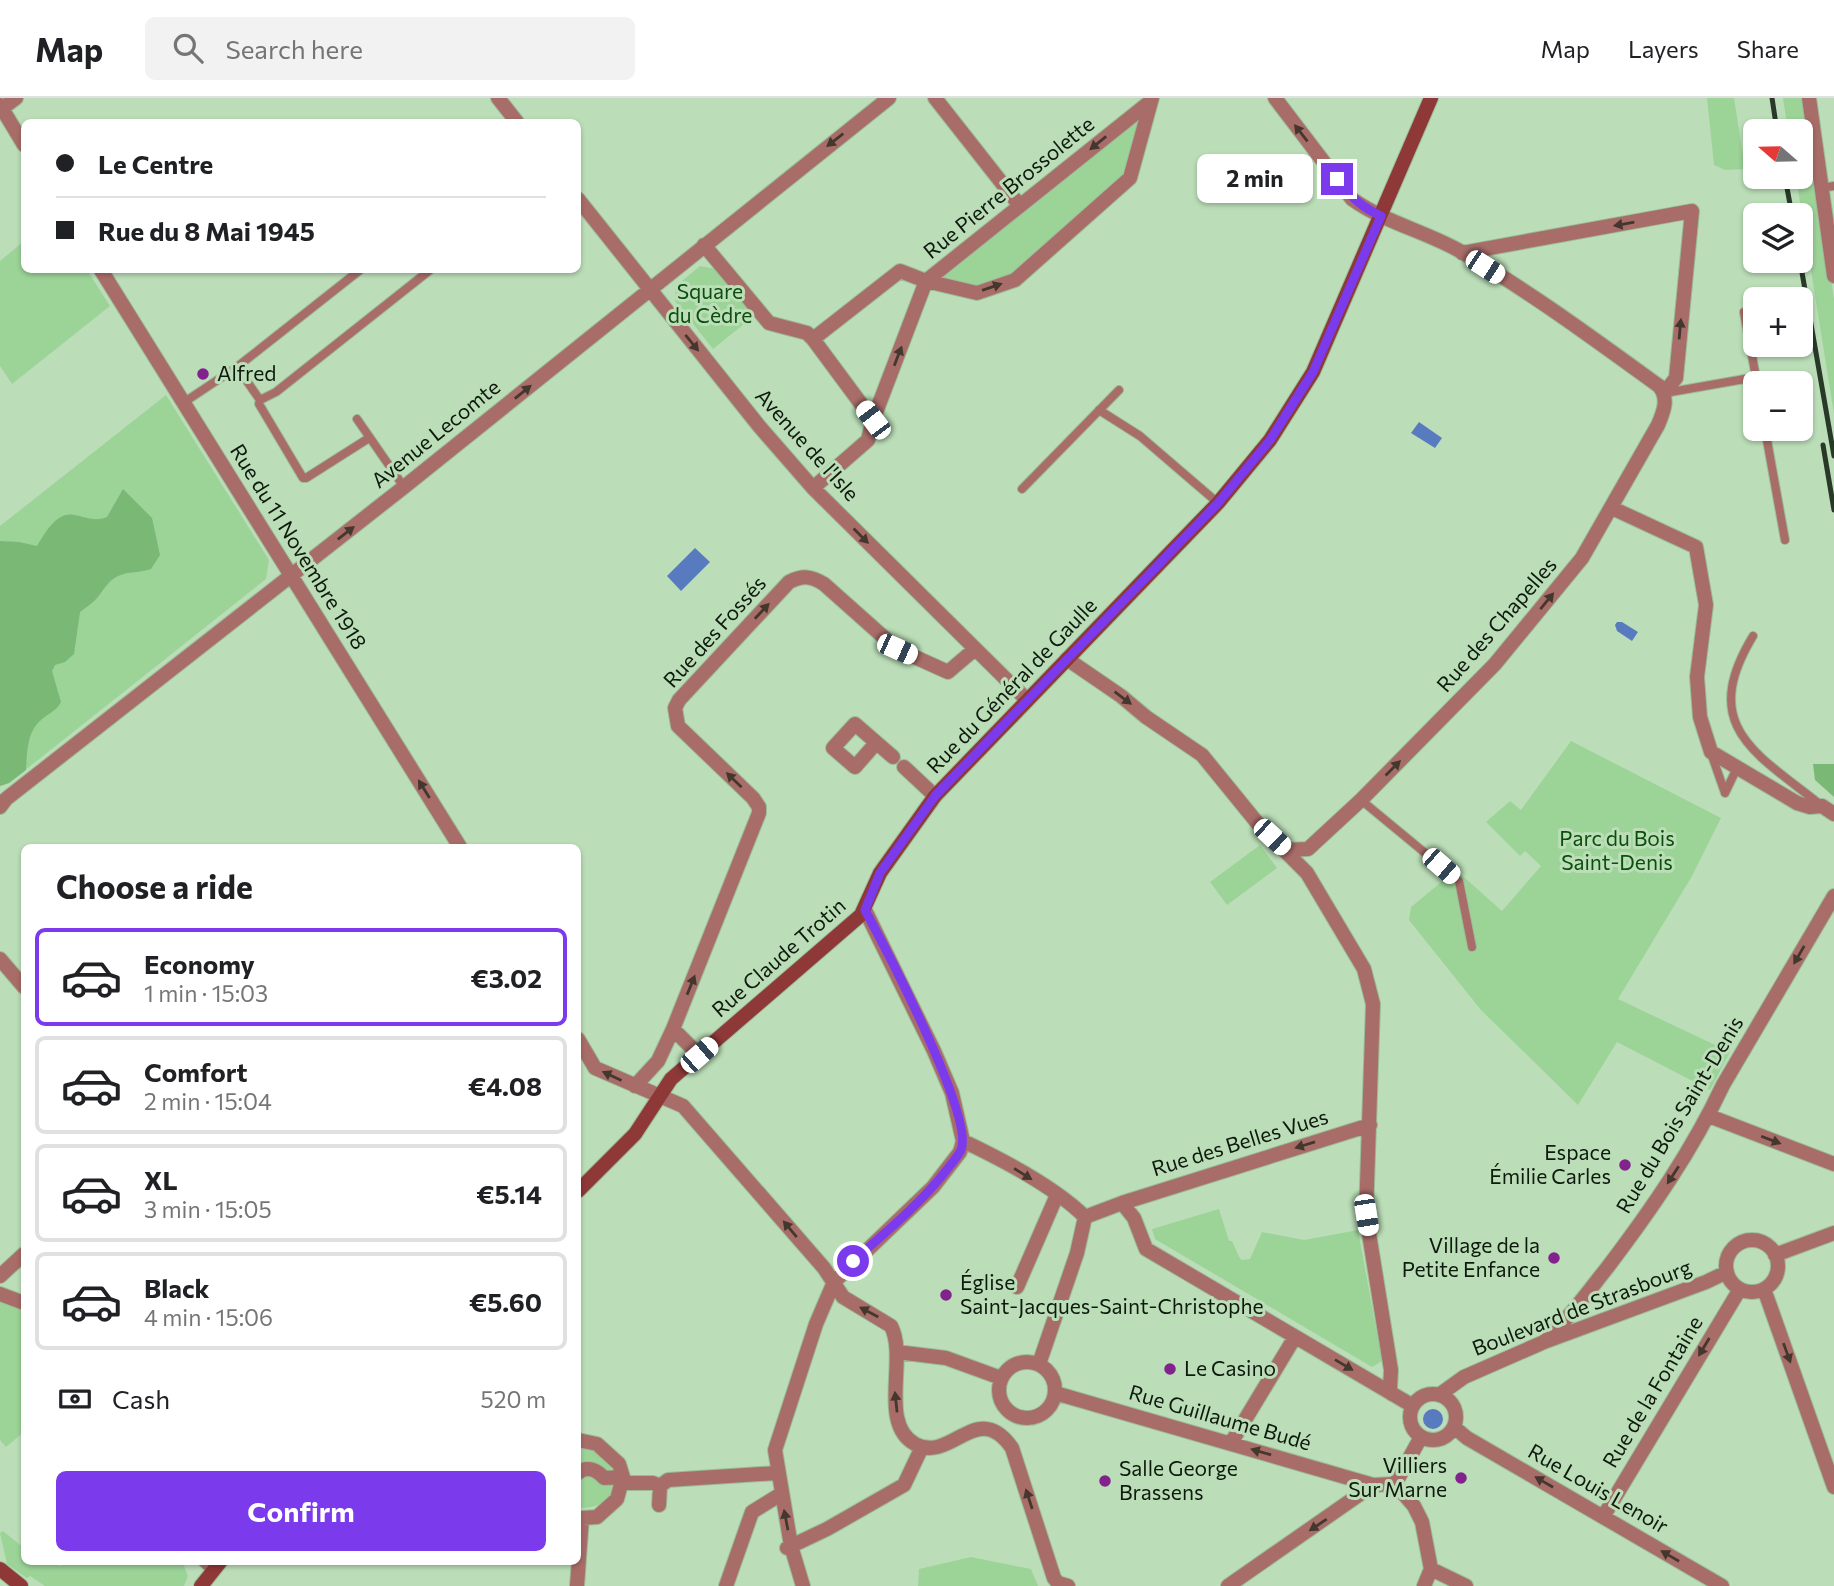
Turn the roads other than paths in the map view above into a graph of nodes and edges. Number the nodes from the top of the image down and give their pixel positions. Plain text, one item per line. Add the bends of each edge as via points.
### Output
1 (16, 98) edge
2 (498, 98) edge
3 (889, 98) edge
4 (934, 98) edge
5 (1275, 98) edge
6 (1431, 98) edge
7 (1809, 98) edge
8 (1152, 99) edge
9 (1, 108) edge
10 (515, 119) edge
11 (21, 140) edge
12 (1828, 187) edge
13 (581, 203) edge
14 (1020, 206) junction
15 (1381, 216) junction
16 (704, 245) junction
17 (1462, 253) junction
18 (103, 273) edge
19 (356, 273) edge
20 (426, 273) edge
21 (1834, 276) edge
22 (926, 281) junction
23 (650, 290) junction
24 (813, 339) junction
25 (237, 367) junction
26 (1743, 382) edge
27 (1119, 390) dead end
28 (1664, 393) junction
29 (260, 400) junction
30 (183, 403) junction
31 (1099, 410) junction
32 (357, 419) dead end
33 (873, 420) junction
34 (369, 438) junction
35 (1767, 441) edge
36 (404, 487) junction
37 (813, 488) junction
38 (1022, 489) dead end
39 (1218, 503) junction
40 (1612, 508) junction
41 (1785, 540) dead end
42 (292, 576) junction
43 (1753, 636) dead end
44 (975, 649) junction
45 (1067, 659) junction
46 (1027, 700) junction
47 (876, 743) dead end
48 (1711, 752) junction
49 (893, 757) dead end
50 (904, 767) dead end
51 (1737, 768) junction
52 (935, 796) junction
53 (1361, 800) junction
54 (2, 802) edge
55 (1828, 810) edge
56 (458, 844) edge
57 (1308, 849) junction
58 (1286, 850) junction
59 (1307, 873) junction
60 (1834, 896) edge
61 (865, 910) junction
62 (1472, 947) dead end
63 (0, 959) edge
64 (21, 984) edge
65 (673, 1030) junction
66 (581, 1044) edge
67 (699, 1055) junction
68 (635, 1086) junction
69 (661, 1096) junction
70 (1709, 1116) junction
71 (1370, 1125) junction
72 (964, 1142) junction
73 (1834, 1164) edge
74 (581, 1188) edge
75 (1057, 1195) junction
76 (1122, 1203) junction
77 (1085, 1217) junction
78 (1834, 1234) edge
79 (1775, 1255) junction
80 (21, 1257) edge
81 (1727, 1272) junction
82 (0, 1276) edge
83 (834, 1282) junction
84 (1017, 1287) dead end
85 (1740, 1289) junction
86 (1764, 1289) junction
87 (0, 1294) edge
88 (21, 1302) edge
89 (1295, 1337) junction
90 (1544, 1342) junction
91 (897, 1349) junction
92 (1039, 1364) junction
93 (1391, 1370) junction
94 (1002, 1378) junction
95 (1055, 1394) junction
96 (1392, 1394) junction
97 (1444, 1398) junction
98 (1415, 1403) junction
99 (1012, 1413) junction
100 (1454, 1427) junction
101 (998, 1433) junction
102 (1421, 1437) junction
103 (581, 1441) edge
104 (1231, 1443) junction
105 (922, 1447) junction
106 (581, 1471) edge
107 (777, 1473) junction
108 (623, 1480) junction
109 (1395, 1484) junction
110 (1374, 1485) junction
111 (660, 1486) junction
112 (1834, 1487) edge
113 (781, 1494) junction
114 (659, 1505) dead end
115 (1603, 1517) junction
116 (581, 1518) edge
117 (789, 1547) junction
118 (579, 1565) edge
119 (217, 1566) edge
120 (0, 1569) edge
121 (1432, 1569) junction
122 (1060, 1585) edge
123 (21, 1586) edge
124 (201, 1586) edge
125 (578, 1586) edge
126 (726, 1586) edge
127 (803, 1586) edge
128 (1228, 1586) edge
129 (1424, 1586) edge
130 (1466, 1586) edge
131 (1722, 1586) edge

1 - 9 street
2 - 10 street
3 -> 16 street, Avenue Lecomte
4 - 14 street
15 -> 5 street via 1353,199
6 - 15 main road, Rue du Général de Gaulle
7 - 12 street
8 -> 14 street, Rue Pierre Brossolette
22 -> 8 street, Rue Pierre Brossolette via 977,293 1015,280 1130,178
9 - 11 street
12 - 21 street
13 - 23 street, Avenue de l'Isle
14 - 22 street, Rue Pierre Brossolette
15 - 17 street
15 - 39 main road, Rue du Général de Gaulle via 1313,372 1270,440
16 - 23 street, Avenue Lecomte
16 - 24 street via 769,323 807,333
17 - 28 street via 1650,379
28 -> 17 street, Rue des Chapelles via 1676,378 1692,211
18 - 30 street, Rue du 11 Novembre 1918
19 - 25 lane
20 - 29 lane
22 - 24 street via 900,271
33 -> 22 street, Rue Pierre Brossolette
36 -> 23 street, Avenue Lecomte
23 -> 37 street, Avenue de l'Isle
24 - 33 street
25 - 29 lane
25 - 30 lane
26 - 28 lane
27 - 31 lane
28 - 40 street, Rue des Chapelles via 1663,414
29 - 34 lane via 303,478
30 - 42 street, Rue du 11 Novembre 1918
31 - 38 lane
31 - 39 lane via 1140,436
32 - 34 lane
33 - 37 street, Rue Pierre Brossolette via 868,440
34 - 36 lane
35 - 41 lane
42 -> 36 street, Avenue Lecomte
37 -> 44 street, Avenue de l'Isle
39 - 45 main road, Rue du Général de Gaulle
40 - 48 street via 1696,547 1706,605 1697,677 1700,718
53 -> 40 street, Rue des Chapelles via 1495,664 1582,558
42 - 54 street, Avenue Lecomte
56 -> 42 street, Rue du 11 Novembre 1918
43 - 55 lane via 1732,678 1729,704 1736,727 1751,749
44 - 46 street, Avenue de l'Isle
65 -> 44 street, Rue des Fossés via 759,813 753,798 678,726 675,708 679,700 789,582 800,576 824,584 897,649 948,672
45 - 46 main road, Rue du Général de Gaulle
45 -> 58 street via 1202,755 1259,825
46 - 52 main road, Rue du Général de Gaulle
47 - 49 street
48 - 51 street
48 - 51 lane via 1725,793
50 - 52 street
51 - 55 street via 1797,803
52 - 61 main road, Rue du Général de Gaulle via 880,873
53 - 57 street, Rue des Chapelles
53 - 62 lane via 1459,881
57 - 58 street
57 - 59 street
58 - 59 street
59 - 71 street via 1364,969 1373,1004
60 -> 70 street, Rue du Bois Saint-Denis
61 - 67 main road, Rue Claude Trotin
61 - 72 street via 947,1082
63 - 64 street
65 - 67 street
65 - 68 street, Rue des Fossés via 658,1060
68 -> 66 street via 595,1068
67 - 69 main road, Rue Claude Trotin via 671,1079
68 - 69 street
69 - 74 main road via 635,1134
83 -> 69 street via 683,1106
70 -> 73 street
70 -> 90 street, Rue du Bois Saint-Denis via 1636,1231
71 -> 76 street, Rue des Belles Vues
71 - 93 street via 1366,1215
72 -> 75 street
72 - 83 street via 933,1187
75 - 77 street
75 - 84 street
76 - 77 street
76 - 89 street via 1134,1218 1146,1249
77 - 92 street
78 - 79 street
79 - 81 street via 1764,1243 1748,1241 1733,1248
79 - 86 street via 1778,1270
80 - 82 street
81 - 85 street
81 - 90 street, Boulevard de Strasbourg
91 -> 83 street via 891,1326 849,1302
83 - 107 street via 775,1450
85 - 86 street
85 -> 115 street, Rue de la Fontaine
86 -> 112 street
87 - 88 street
89 -> 96 street
89 - 104 street
90 - 97 street, Boulevard de Strasbourg via 1464,1377
91 - 94 street via 946,1358
105 -> 91 street via 906,1437 898,1420
92 - 94 street via 1013,1365
92 - 95 street via 1052,1376
93 - 96 street
93 - 98 street via 1400,1390
94 - 99 street via 999,1395
95 - 99 street via 1041,1415 1024,1418
95 - 104 street, Rue Guillaume Budé
96 - 98 street
97 - 98 street via 1431,1394
97 - 100 street via 1456,1413
98 - 102 street via 1410,1420
99 - 101 street
100 - 102 street via 1443,1438
115 -> 100 street, Rue Louis Lenoir
101 - 105 street via 977,1429 945,1445
122 -> 101 street via 1049,1564 1013,1448
102 - 109 street
103 - 108 street via 597,1444 619,1464
110 -> 104 street, Rue Guillaume Budé
105 - 117 street via 904,1485
106 - 108 street via 586,1468 604,1478
107 - 111 street via 667,1480
107 - 113 street
108 - 111 street
108 - 116 street via 617,1499 597,1517
109 - 110 street
109 - 121 street via 1422,1522
110 -> 128 street
111 - 114 street
117 -> 113 street
113 - 126 street via 752,1511
131 -> 115 street, Rue Louis Lenoir
117 - 127 street
118 - 125 street
119 - 124 main road
120 - 123 main road
121 - 129 street
121 - 130 street

